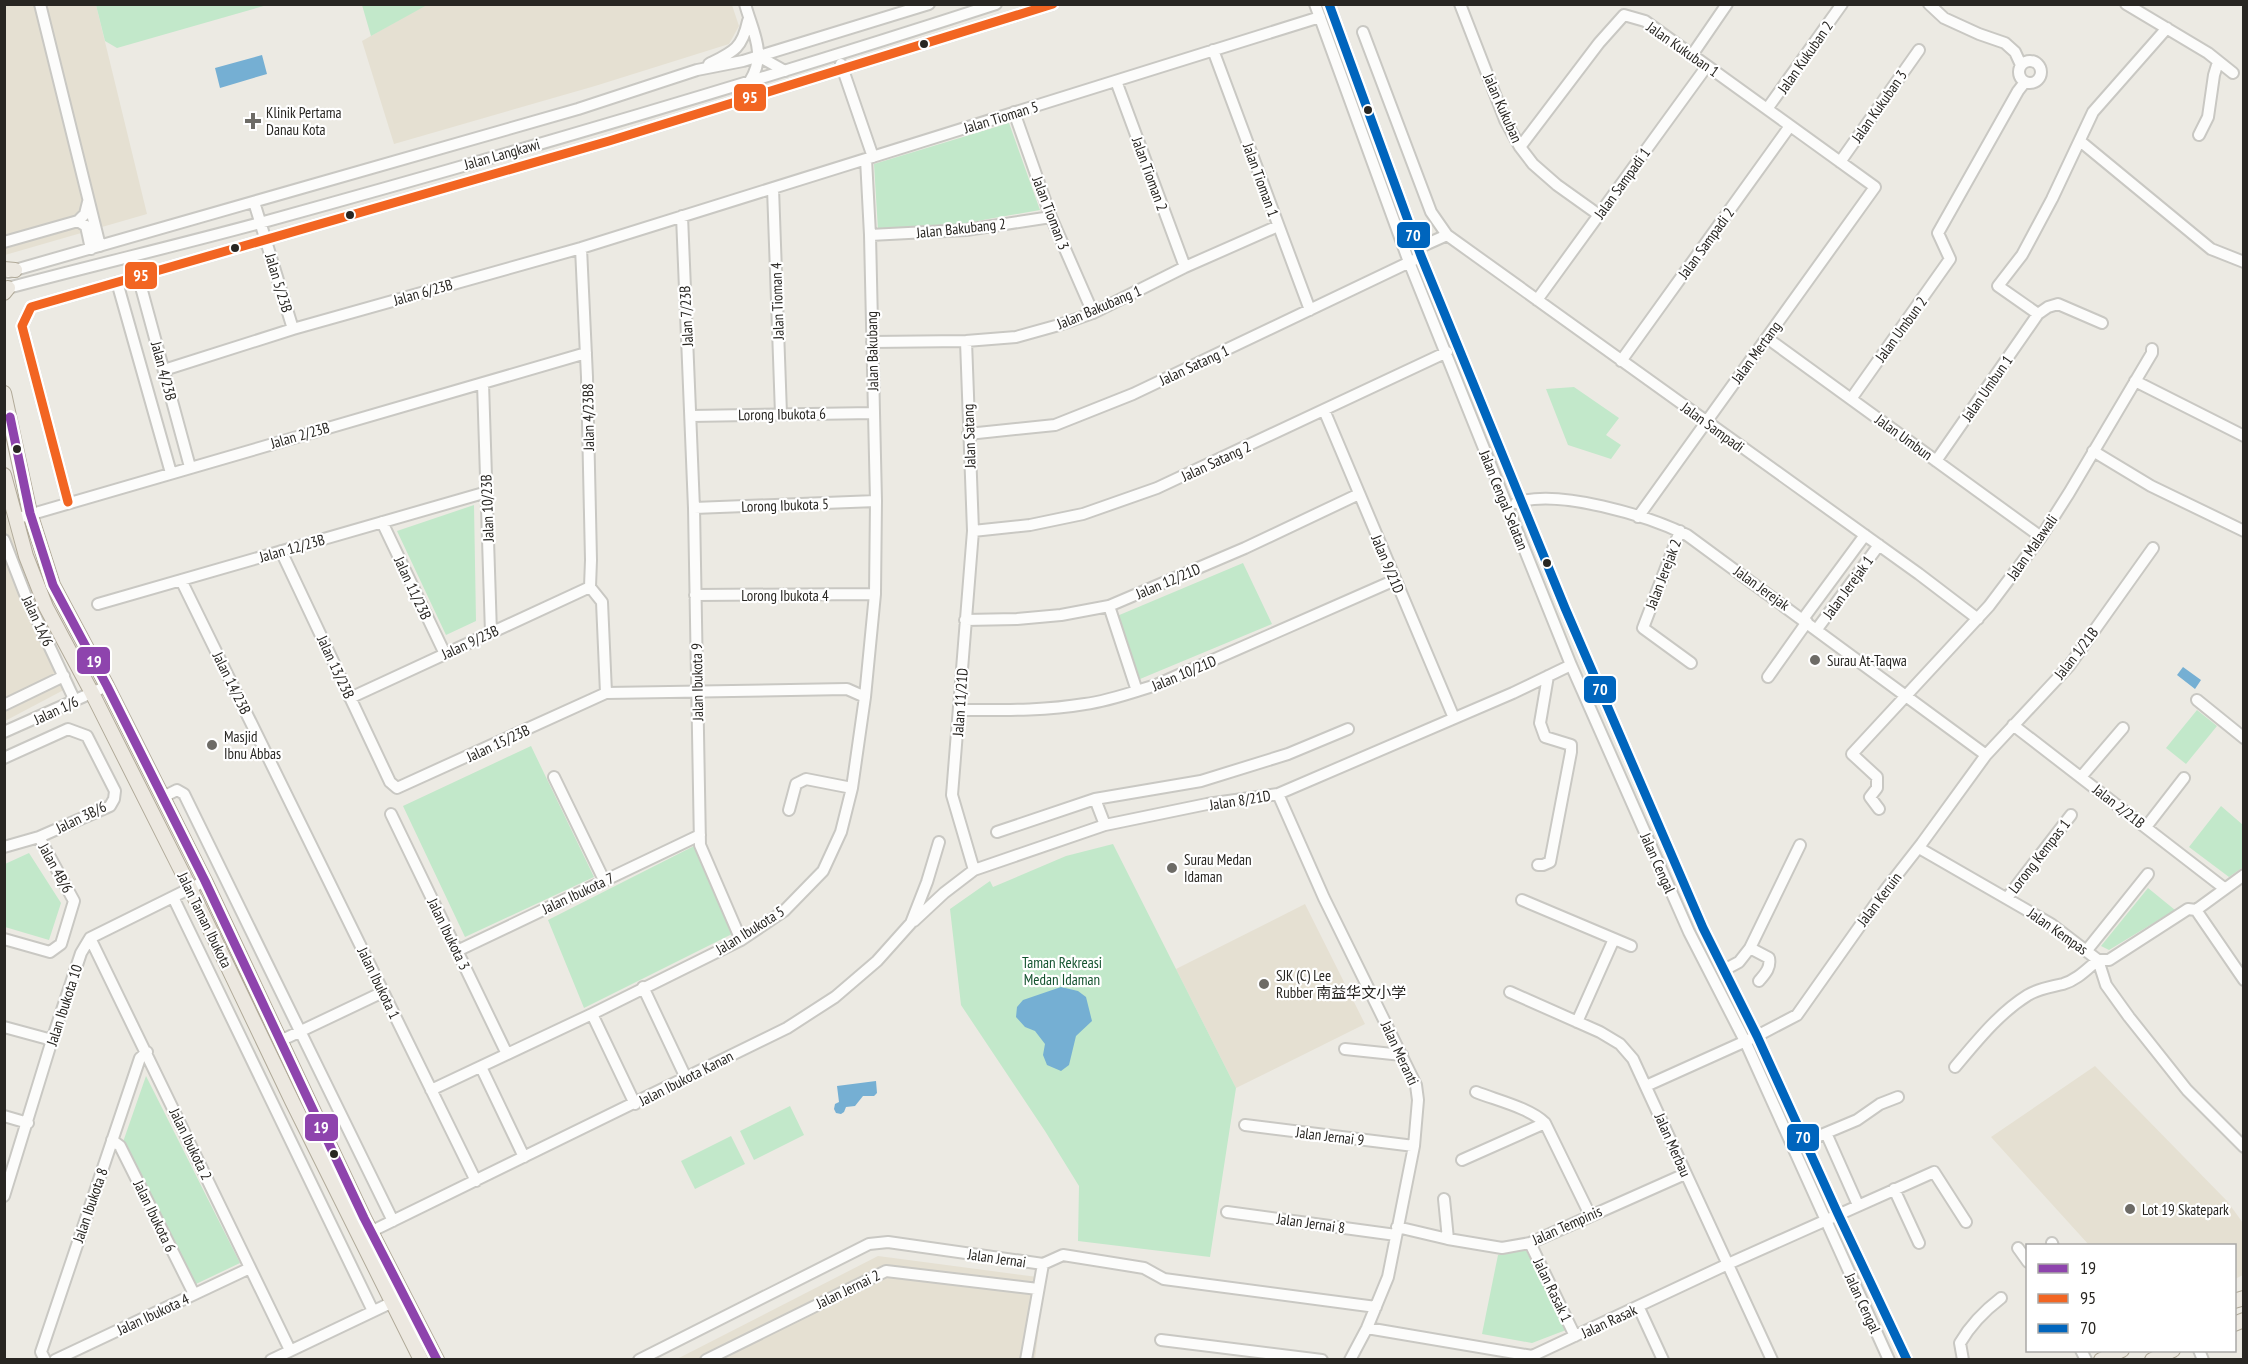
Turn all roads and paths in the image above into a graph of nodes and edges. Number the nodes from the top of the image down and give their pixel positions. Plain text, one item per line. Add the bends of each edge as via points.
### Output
1 (40, 4) edge
2 (745, 4) edge
3 (929, 4) edge
4 (996, 4) edge
5 (1053, 4) edge
6 (1315, 4) edge
7 (1329, 4) edge
8 (1460, 4) edge
9 (1727, 4) edge
10 (1842, 4) edge
11 (1929, 4) edge
12 (2126, 4) edge
13 (1320, 17) junction
14 (749, 18) junction
15 (2167, 28) junction
16 (1363, 32) dead end
17 (1214, 50) junction
18 (1919, 50) dead end
19 (839, 55) junction
20 (1692, 55) junction
21 (760, 57) junction
22 (2218, 62) junction
23 (2021, 65) junction
24 (1707, 66) junction
25 (697, 70) junction
26 (842, 70) junction
27 (785, 71) junction
28 (2233, 73) dead end
29 (750, 81) junction
30 (1116, 81) junction
31 (2025, 82) junction
32 (1767, 109) junction
33 (1014, 112) junction
34 (1790, 126) junction
35 (2199, 135) dead end
36 (2080, 141) junction
37 (1520, 147) junction
38 (869, 158) junction
39 (1840, 162) junction
40 (1875, 187) joint
41 (773, 188) junction
42 (88, 202) junction
43 (254, 202) junction
44 (1599, 215) junction
45 (682, 216) junction
46 (1051, 217) junction
47 (78, 221) junction
48 (260, 223) junction
49 (1278, 226) junction
50 (870, 235) junction
51 (1447, 235) junction
52 (265, 240) junction
53 (4, 242) edge
54 (96, 247) junction
55 (581, 248) junction
56 (1419, 252) junction
57 (1409, 262) junction
58 (2244, 262) edge
59 (1185, 267) junction
60 (8, 271) edge
61 (138, 276) junction
62 (117, 282) junction
63 (6, 290) edge
64 (1537, 300) junction
65 (1310, 310) junction
66 (1093, 313) junction
67 (2038, 314) junction
68 (2102, 323) dead end
69 (293, 329) junction
70 (1767, 338) junction
71 (966, 341) junction
72 (872, 342) junction
73 (2152, 349) dead end
74 (1447, 352) junction
75 (586, 353) junction
76 (1621, 361) junction
77 (164, 369) junction
78 (2135, 381) junction
79 (483, 383) junction
80 (4, 393) edge
81 (1851, 399) junction
82 (1324, 410) junction
83 (874, 413) junction
84 (781, 414) junction
85 (691, 416) junction
86 (1706, 422) junction
87 (968, 435) junction
88 (2244, 436) edge
89 (2093, 451) junction
90 (1936, 460) junction
91 (190, 467) junction
92 (171, 472) junction
93 (4, 475) edge
94 (487, 492) junction
95 (1359, 494) junction
96 (876, 501) junction
97 (1521, 501) junction
98 (68, 502) junction
99 (1506, 507) junction
100 (694, 508) junction
101 (30, 513) junction
102 (1638, 517) junction
103 (15, 519) junction
104 (382, 522) junction
105 (973, 531) junction
106 (1680, 531) junction
107 (2244, 531) edge
108 (1865, 535) junction
109 (2041, 537) junction
110 (4, 540) edge
111 (877, 543) joint
112 (1879, 545) junction
113 (2153, 548) dead end
114 (281, 551) junction
115 (181, 580) junction
116 (1395, 580) junction
117 (590, 586) junction
118 (875, 594) junction
119 (695, 596) junction
120 (98, 604) dead end
121 (1109, 606) junction
122 (1978, 619) junction
123 (965, 620) junction
124 (1809, 623) junction
125 (491, 633) junction
126 (445, 654) junction
127 (1691, 663) dead end
128 (1571, 665) junction
129 (64, 676) junction
130 (1548, 676) junction
131 (1768, 677) dead end
132 (1597, 683) joint
133 (107, 686) junction
134 (697, 690) junction
135 (1137, 691) junction
136 (1582, 691) joint
137 (92, 693) junction
138 (606, 693) junction
139 (1907, 695) junction
140 (866, 697) junction
141 (351, 698) junction
142 (75, 700) junction
143 (2197, 700) dead end
144 (4, 705) edge
145 (960, 710) junction
146 (1454, 718) junction
147 (2013, 725) junction
148 (2123, 728) dead end
149 (1348, 729) dead end
150 (4, 732) edge
151 (2244, 738) edge
152 (1988, 752) junction
153 (4, 759) edge
154 (554, 777) dead end
155 (2081, 777) junction
156 (2184, 778) dead end
157 (390, 782) joint
158 (282, 786) joint
159 (852, 788) junction
160 (1278, 794) junction
161 (163, 797) junction
162 (1093, 799) junction
163 (1879, 809) dead end
164 (789, 810) dead end
165 (391, 814) dead end
166 (2071, 815) dead end
167 (1102, 825) junction
168 (2146, 827) junction
169 (997, 832) dead end
170 (699, 835) junction
171 (39, 837) junction
172 (939, 843) dead end
173 (1800, 845) dead end
174 (4, 847) edge
175 (1919, 848) junction
176 (1538, 865) dead end
177 (974, 870) junction
178 (2148, 874) dead end
179 (2244, 875) edge
180 (604, 880) junction
181 (205, 881) junction
182 (190, 888) junction
183 (2224, 888) junction
184 (173, 897) junction
185 (2007, 898) junction
186 (1522, 900) dead end
187 (2196, 910) junction
188 (911, 923) junction
189 (90, 938) junction
190 (4, 939) edge
191 (1614, 939) junction
192 (741, 940) junction
193 (1631, 946) dead end
194 (1750, 948) junction
195 (2087, 950) junction
196 (457, 951) junction
197 (2098, 960) junction
198 (1724, 970) junction
199 (2244, 980) edge
200 (1759, 981) dead end
201 (643, 987) junction
202 (383, 992) junction
203 (1510, 992) dead end
204 (592, 1014) junction
205 (1577, 1022) junction
206 (4, 1027) edge
207 (300, 1031) junction
208 (1757, 1036) junction
209 (52, 1040) junction
210 (280, 1041) junction
211 (1745, 1041) junction
212 (1346, 1049) dead end
213 (147, 1052) junction
214 (507, 1054) junction
215 (1402, 1055) junction
216 (481, 1067) junction
217 (1955, 1067) dead end
218 (686, 1078) junction
219 (1646, 1086) junction
220 (431, 1090) junction
221 (1476, 1092) dead end
222 (1898, 1097) dead end
223 (292, 1101) junction
224 (635, 1104) junction
225 (275, 1110) junction
226 (4, 1116) edge
227 (28, 1123) junction
228 (1545, 1123) junction
229 (1245, 1125) dead end
230 (1826, 1133) junction
231 (112, 1140) junction
232 (1805, 1142) junction
233 (1414, 1146) junction
234 (2244, 1147) edge
235 (524, 1157) junction
236 (1462, 1160) dead end
237 (1685, 1174) junction
238 (476, 1181) junction
239 (1894, 1189) junction
240 (4, 1196) edge
241 (1444, 1199) dead end
242 (1858, 1205) junction
243 (1227, 1212) dead end
244 (1838, 1214) junction
245 (1590, 1215) junction
246 (1826, 1220) junction
247 (393, 1221) junction
248 (1966, 1222) dead end
249 (1397, 1231) junction
250 (366, 1234) junction
251 (1448, 1239) junction
252 (1530, 1243) junction
253 (1919, 1243) dead end
254 (2018, 1248) dead end
255 (2026, 1260) edge
256 (1043, 1264) junction
257 (1728, 1264) junction
258 (250, 1268) junction
259 (1038, 1289) junction
260 (194, 1294) junction
261 (2001, 1298) dead end
262 (399, 1299) junction
263 (1376, 1307) junction
264 (1639, 1308) junction
265 (373, 1311) junction
266 (1367, 1328) junction
267 (1575, 1336) junction
268 (1161, 1340) dead end
269 (291, 1350) junction
270 (2117, 1352) edge
271 (2168, 1352) edge
272 (45, 1359) edge
273 (55, 1359) edge
274 (272, 1359) edge
275 (422, 1359) edge
276 (437, 1359) edge
277 (639, 1359) edge
278 (706, 1359) edge
279 (1026, 1359) edge
280 (1322, 1359) edge
281 (1350, 1359) edge
282 (1663, 1359) edge
283 (1772, 1359) edge
284 (1889, 1359) edge
285 (1907, 1359) edge
286 (1963, 1359) edge
287 (2101, 1359) edge
288 (2152, 1359) edge

1 - 42 street
2 - 14 street
3 - 21 street, Jalan Langkawi
4 - 19 street, Jalan Langkawi
5 - 26 street
6 - 13 street, Jalan Cengal Selatan
7 - 56 street, Jalan Cengal Selatan
8 - 37 street, Jalan Kukuban via 1505,120
9 - 20 street
10 - 32 street, Jalan Kukuban 2
11 - 23 street via 1944,18 2005,43
12 - 15 street
13 - 17 street, Jalan Tioman 5
13 - 57 street, Jalan Cengal Selatan
14 - 21 street
14 - 25 street via 742,41 733,52
15 - 22 street
15 - 36 street via 2093,112
16 - 51 street, Jalan Sampadi via 1431,212
17 - 30 street, Jalan Tioman 5
17 - 49 street, Jalan Tioman 1
18 - 39 street, Jalan Kukuban 3
19 - 26 street, Jalan Bakubang
19 - 27 street, Jalan Langkawi
20 - 24 street, Jalan Kukuban 1
20 - 37 street, Jalan Kukuban 1 via 1645,21 1624,15
21 - 25 street, Jalan Langkawi
21 - 27 street
21 - 29 street
22 - 28 street
22 - 35 street via 2208,117
23 - 31 street via 2019,74
23 - 31 street via 2035,62 2042,70 2038,81
24 - 32 street, Jalan Kukuban 1
24 - 44 street, Jalan Sampadi 1
25 - 43 street, Jalan Langkawi via 578,110
26 - 38 street, Jalan Bakubang
26 - 52 street
27 - 29 street, Jalan Langkawi
29 - 48 street, Jalan Langkawi
30 - 33 street, Jalan Tioman 5
30 - 59 street, Jalan Tioman 2
31 - 81 street, Jalan Umbun 2 via 1938,233 1950,260
32 - 34 street, Jalan Kukuban 1
33 - 38 street, Jalan Tioman 5
33 - 46 street, Jalan Tioman 3
34 - 39 street, Jalan Kukuban 1
34 - 76 street, Jalan Sampadi 2
36 - 58 street via 2211,249
36 - 67 street via 2022,255 1998,286
37 - 44 street, Jalan Kukuban via 1557,185
38 - 41 street, Jalan Tioman 5
38 - 50 street, Jalan Bakubang
39 - 40 street, Jalan Kukuban 1
40 - 70 street, Jalan Mertang
41 - 45 street, Jalan Tioman 5
41 - 84 street, Jalan Tioman 4
42 - 47 street
42 - 54 street
43 - 48 street, Jalan 5/23B
43 - 54 street, Jalan Langkawi
44 - 64 street, Jalan Sampadi 1
45 - 55 street, Jalan 6/23B
45 - 85 street, Jalan 7/23B
46 - 50 street, Jalan Bakubang 2 via 966,230
46 - 66 street, Jalan Tioman 3
47 - 53 street
47 - 54 street via 86,226
48 - 52 street, Jalan 5/23B
48 - 63 street, Jalan Langkawi
49 - 59 street, Jalan Bakubang 1
49 - 65 street, Jalan Tioman 1
50 - 72 street, Jalan Bakubang
51 - 56 street
51 - 64 street, Jalan Sampadi
52 - 61 street
52 - 69 street, Jalan 5/23B
54 - 60 street, Jalan Langkawi
55 - 69 street, Jalan 6/23B
55 - 75 street, Jalan 4/23B8
56 - 57 street, Jalan Satang 1
56 - 97 street, Jalan Cengal Selatan
57 - 65 street, Jalan Satang 1
57 - 74 street, Jalan Cengal Selatan
59 - 66 street, Jalan Bakubang 1
61 - 62 street
61 - 77 street, Jalan 4/23B
62 - 92 street, Jalan 4/23B
62 - 98 street via 31,307 22,326
64 - 76 street, Jalan Sampadi
65 - 87 street, Jalan Satang 1 via 1133,394 1055,425
66 - 71 street, Jalan Bakubang 1 via 1016,337
67 - 68 street via 2058,304
67 - 90 street, Jalan Umbun 1
69 - 77 street, Jalan 6/23B
70 - 81 street, Jalan Umbun
70 - 86 street, Jalan Mertang
71 - 72 street, Jalan Bakubang 1
71 - 87 street, Jalan Satang
72 - 83 street, Jalan Bakubang
73 - 78 street, Jalan Malawali
74 - 82 street, Jalan Satang 2
74 - 99 street, Jalan Cengal Selatan
75 - 79 street, Jalan 2/23B
75 - 117 street, Jalan 4/23B8
76 - 86 street, Jalan Sampadi
77 - 91 street, Jalan 4/23B
78 - 88 street
78 - 89 street, Jalan Malawali
79 - 91 street, Jalan 2/23B
79 - 94 street, Jalan 10/23B
80 - 101 main road, Jalan Taman Ibukota
81 - 90 street, Jalan Umbun
82 - 95 street, Jalan 9/21D
82 - 105 street, Jalan Satang 2 via 1157,488 1094,510 1030,525
83 - 84 street, Lorong Ibukota 6
83 - 96 street, Jalan Bakubang
84 - 85 street, Lorong Ibukota 6
85 - 100 street, Jalan Ibukota 9
86 - 102 street, Jalan Mertang
86 - 108 street, Jalan Sampadi
87 - 105 street, Jalan Satang
89 - 107 street via 2151,486
89 - 109 street, Jalan Malawali
90 - 109 street, Jalan Umbun
91 - 92 street, Jalan 2/23B
92 - 98 street, Jalan 2/23B
93 - 103 main road, Jalan Taman Ibukota
94 - 104 street, Jalan 12/23B
94 - 125 street, Jalan 10/23B
95 - 116 street, Jalan 9/21D
95 - 121 street, Jalan 12/21D
96 - 100 street, Lorong Ibukota 5
96 - 111 street, Jalan Bakubang
97 - 99 street, Jalan Jerejak
97 - 102 street, Jalan Jerejak via 1552,498
97 - 132 street, Jalan Cengal Selatan
98 - 101 street, Jalan 2/23B
99 - 128 street, Jalan Cengal Selatan
100 - 119 street, Jalan Ibukota 9
101 - 103 street, Jalan 2/23B
101 - 133 main road, Jalan Taman Ibukota via 53,585
102 - 106 street, Jalan Jerejak
103 - 137 main road, Jalan Taman Ibukota via 36,585
104 - 114 street, Jalan 12/23B
104 - 126 street, Jalan 11/23B
105 - 123 street, Jalan 11/21D
106 - 124 street, Jalan Jerejak
106 - 127 street, Jalan Jerejak 2 via 1643,628
108 - 112 street, Jalan Sampadi
108 - 124 street, Jalan Jerejak 1
109 - 122 street, Jalan Malawali
110 - 129 street, Jalan 1A/6
111 - 118 street, Jalan Ibukota 5
112 - 122 street, Jalan Sampadi
112 - 124 street, Jalan Jerejak 1
113 - 147 street, Jalan 1/21B via 2069,666
114 - 115 street, Jalan 12/23B
114 - 141 street, Jalan 13/23B
115 - 120 street, Jalan 12/23B
115 - 158 street, Jalan 14/23B
116 - 135 street, Jalan 10/21D
116 - 146 street, Jalan 9/21D
117 - 125 street, Jalan 9/23B
117 - 138 street via 602,602
118 - 119 street, Lorong Ibukota 4
118 - 140 street, Jalan Ibukota 5
119 - 134 street, Jalan Ibukota 9
121 - 123 street, Jalan 12/21D via 1061,615
121 - 135 street
122 - 139 street, Jalan Malawali
123 - 145 street, Jalan 11/21D
124 - 131 street
124 - 139 street, Jalan Jerejak
125 - 126 street, Jalan 9/23B
126 - 141 street, Jalan 9/23B
128 - 130 street, Jalan 8/21D
128 - 136 street, Jalan Cengal Selatan
129 - 142 street, Jalan 1A/6
129 - 144 street
130 - 146 street, Jalan 8/21D
130 - 176 street via 1540,723 1545,737 1571,746 1571,752 1550,862
132 - 198 street, Jalan Cengal
133 - 137 street, Jalan 1/6
133 - 161 main road, Jalan Taman Ibukota
134 - 138 street
134 - 140 street via 847,689
134 - 170 street, Jalan Ibukota 9
135 - 145 street, Jalan 10/21D via 1086,704 1026,710
136 - 211 street, Jalan Cengal via 1689,932
137 - 142 street, Jalan 1/6
137 - 182 main road, Jalan Taman Ibukota
138 - 157 street, Jalan 15/23B via 404,786 397,788
139 - 152 street, Jalan Jerejak
139 - 163 street, Jalan Malawali via 1852,754 1877,777 1877,788 1870,797
140 - 159 street, Jalan Ibukota 5
141 - 157 street, Jalan 13/23B
142 - 150 street, Jalan 1/6
143 - 151 street
145 - 177 street, Jalan 11/21D via 951,795
146 - 160 street, Jalan 8/21D
147 - 152 street, Jalan 1/21B
147 - 155 street, Jalan 2/21B
148 - 155 street
149 - 162 street via 1288,754 1201,781
152 - 175 street, Jalan Keruin
153 - 171 street, Jalan 3B/6 via 68,729 87,736 115,791 110,806
154 - 180 street
155 - 168 street, Jalan 2/21B
156 - 168 street
158 - 202 street, Jalan Ibukota 1
159 - 164 street via 806,779 796,784
159 - 192 street, Jalan Ibukota 5 via 841,832 823,871 784,911
160 - 167 street, Jalan 8/21D
160 - 215 street, Jalan Meranti via 1324,898
161 - 181 main road, Jalan Taman Ibukota
161 - 207 street via 177,790 184,794
162 - 167 street
162 - 169 street
165 - 196 street, Jalan Ibukota 3
166 - 185 street, Lorong Kempas 1
167 - 177 street, Jalan 8/21D
168 - 183 street, Jalan 2/21B
170 - 180 street, Jalan Ibukota 7
170 - 192 street, Jalan Ibukota 9
171 - 174 street, Jalan 3B/6
171 - 190 street, Jalan 4B/6 via 74,901 61,944 50,952
172 - 188 street, Jalan Ibukota Kanan
173 - 194 street
175 - 185 street, Jalan Kempas
175 - 208 street, Jalan Keruin via 1797,1015
177 - 188 street, Jalan 8/21D
178 - 195 street
179 - 183 street, Jalan Kempas
180 - 196 street, Jalan Ibukota 7
181 - 182 street
181 - 210 main road, Jalan Taman Ibukota
182 - 184 street
182 - 223 main road, Jalan Taman Ibukota
183 - 187 street, Jalan Kempas
184 - 189 street
184 - 225 street
185 - 195 street, Jalan Kempas
186 - 191 street
187 - 197 street, Jalan Kempas via 2188,909 2109,960
187 - 199 street
188 - 218 street, Jalan Ibukota Kanan via 877,961 835,997 787,1028
189 - 209 street, Jalan Ibukota 10 via 81,953
189 - 213 street, Jalan Ibukota 2
191 - 193 street
191 - 205 street
192 - 201 street, Jalan Ibukota 5
194 - 198 street via 1739,962
194 - 200 street via 1770,961
195 - 197 street, Jalan Kempas
196 - 214 street, Jalan Ibukota 3
197 - 217 street via 2074,979 2028,995 1989,1027
197 - 234 street via 2106,985 2129,1017 2187,1090
198 - 208 street, Jalan Cengal
201 - 204 street, Jalan Ibukota 5
201 - 218 street
202 - 207 street
202 - 220 street, Jalan Ibukota 1
203 - 205 street, Jalan Merbau
204 - 214 street, Jalan Ibukota 5
204 - 224 street
205 - 219 street, Jalan Merbau via 1620,1044 1633,1059
206 - 209 street
207 - 210 street
207 - 247 street
208 - 211 street, Jalan Keruin
208 - 232 street, Jalan Cengal
209 - 227 street, Jalan Ibukota 10
210 - 250 main road, Jalan Taman Ibukota
211 - 219 street, Jalan Keruin
211 - 246 street, Jalan Cengal
212 - 215 street
213 - 231 street, Jalan Ibukota 8 via 140,1058
213 - 258 street, Jalan Ibukota 2
214 - 216 street, Jalan Ibukota 5
215 - 233 street, Jalan Meranti via 1416,1085 1418,1100
216 - 220 street, Jalan Ibukota 5
216 - 235 street
218 - 224 street, Jalan Ibukota Kanan
219 - 237 street, Jalan Merbau
220 - 238 street, Jalan Ibukota 1
221 - 228 street
222 - 230 street
223 - 225 street
223 - 250 main road, Jalan Taman Ibukota
224 - 235 street, Jalan Ibukota Kanan
225 - 265 street
226 - 227 street
227 - 240 street, Jalan Ibukota 10
228 - 236 street
228 - 245 street
229 - 233 street, Jalan Jernai 9
230 - 232 street
230 - 242 street
231 - 260 street, Jalan Ibukota 6 via 120,1146
231 - 272 street, Jalan Ibukota 8 via 41,1352
232 - 244 street, Jalan Cengal
233 - 249 street, Jalan Meranti
235 - 238 street, Jalan Ibukota Kanan
237 - 245 street, Jalan Tempinis
237 - 257 street, Jalan Merbau
238 - 247 street, Jalan Ibukota Kanan
239 - 242 street, Jalan Rasak
239 - 248 street, Jalan Rasak via 1934,1172
239 - 253 street
241 - 251 street
242 - 244 street, Jalan Rasak
243 - 249 street, Jalan Jernai 8
244 - 246 street, Jalan Rasak
244 - 285 street, Jalan Cengal
245 - 252 street, Jalan Tempinis
246 - 257 street, Jalan Rasak
246 - 284 street, Jalan Cengal
247 - 250 street, Jalan Ibukota Kanan
249 - 251 street, Jalan Jernai 8
249 - 263 street, Jalan Meranti via 1388,1277
250 - 262 main road, Jalan Taman Ibukota
251 - 252 street, Jalan Tempinis via 1502,1248
252 - 267 street, Jalan Rasak 1
254 - 255 street
256 - 259 street
256 - 263 street, Jalan Jernai via 1063,1255 1144,1268 1164,1279
256 - 277 street, Jalan Jernai via 888,1242 869,1244
257 - 264 street, Jalan Rasak
257 - 283 street, Jalan Merbau
258 - 260 street, Jalan Ibukota 4
258 - 269 street, Jalan Ibukota 2
259 - 278 street, Jalan Jernai 2 via 886,1271
259 - 279 street
260 - 273 street, Jalan Ibukota 4
261 - 286 street via 1969,1328 1960,1343
262 - 265 street
262 - 275 main road, Jalan Taman Ibukota
262 - 276 main road, Jalan Taman Ibukota
263 - 266 street, Jalan Meranti
264 - 267 street, Jalan Rasak
264 - 282 street
265 - 269 street
266 - 267 street, Jalan Rasak via 1532,1356
266 - 281 street, Jalan Meranti
268 - 280 street
269 - 274 street
270 - 287 main road
271 - 288 main road

